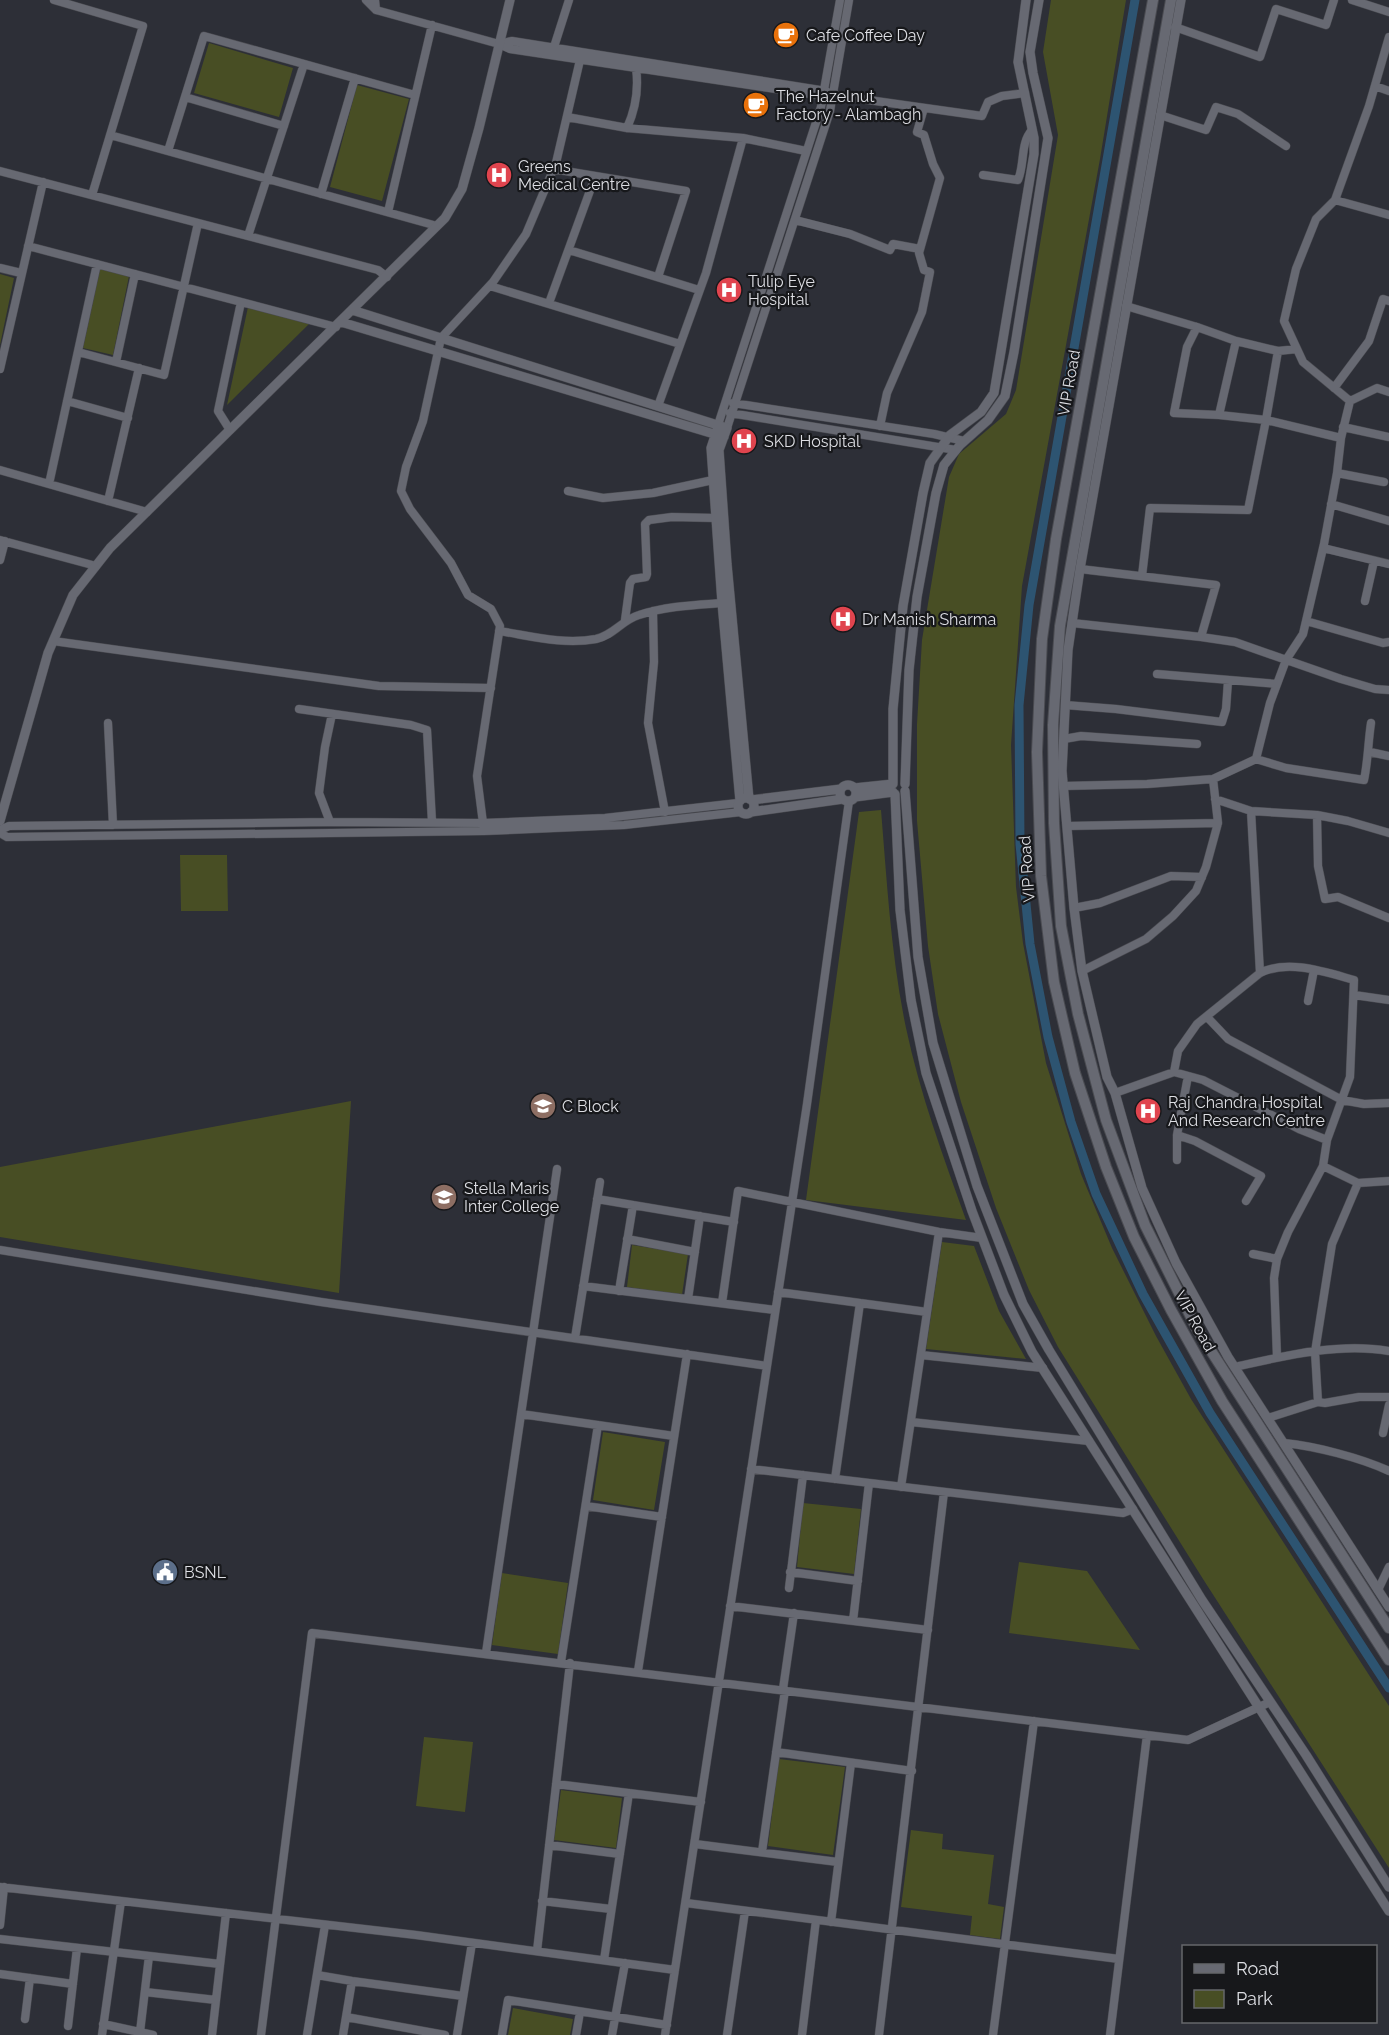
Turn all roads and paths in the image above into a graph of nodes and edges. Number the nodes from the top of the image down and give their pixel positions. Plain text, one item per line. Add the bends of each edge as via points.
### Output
1 (54, 0) edge
2 (366, 0) edge
3 (375, 0) edge
4 (510, 0) edge
5 (569, 0) edge
6 (840, 0) edge
7 (849, 0) edge
8 (1026, 0) edge
9 (1040, 0) edge
10 (1153, 0) edge
11 (1171, 0) edge
12 (1180, 0) edge
13 (1334, 0) edge
14 (1352, 0) edge
15 (376, 10) junction
16 (1389, 12) edge
17 (432, 25) junction
18 (1175, 27) junction
19 (1389, 37) edge
20 (499, 44) junction
21 (554, 47) junction
22 (1388, 47) edge
23 (580, 60) junction
24 (304, 64) junction
25 (636, 68) junction
26 (355, 78) junction
27 (1375, 86) junction
28 (1389, 91) edge
29 (823, 93) junction
30 (1025, 93) junction
31 (833, 95) junction
32 (415, 96) junction
33 (185, 97) junction
34 (924, 108) junction
35 (1042, 115) junction
36 (1160, 115) junction
37 (567, 117) junction
38 (1030, 117) junction
39 (284, 126) junction
40 (627, 128) junction
41 (1032, 130) junction
42 (110, 135) junction
43 (743, 138) junction
44 (1286, 146) dead end
45 (168, 151) junction
46 (806, 151) junction
47 (1147, 160) junction
48 (553, 169) junction
49 (0, 171) edge
50 (983, 175) dead end
51 (595, 177) junction
52 (267, 178) junction
53 (43, 182) junction
54 (321, 194) junction
55 (92, 195) junction
56 (1335, 200) junction
57 (388, 212) junction
58 (1389, 214) edge
59 (795, 220) junction
60 (198, 223) junction
61 (437, 226) junction
62 (248, 236) junction
63 (28, 246) junction
64 (920, 249) junction
65 (569, 250) junction
66 (97, 264) junction
67 (0, 268) edge
68 (21, 273) junction
69 (135, 274) junction
70 (387, 277) junction
71 (658, 277) junction
72 (490, 285) junction
73 (184, 287) junction
74 (699, 290) junction
75 (1389, 301) edge
76 (241, 302) junction
77 (549, 303) junction
78 (1126, 306) junction
79 (352, 310) junction
80 (338, 324) junction
81 (1197, 327) junction
82 (441, 338) junction
83 (1236, 341) junction
84 (680, 344) junction
85 (1297, 349) junction
86 (439, 350) junction
87 (1278, 351) junction
88 (78, 352) junction
89 (116, 362) junction
90 (139, 368) junction
91 (0, 369) edge
92 (1334, 388) junction
93 (1389, 392) edge
94 (67, 401) junction
95 (1350, 401) junction
96 (726, 402) junction
97 (736, 404) junction
98 (658, 406) junction
99 (723, 412) junction
100 (732, 413) junction
101 (1219, 415) junction
102 (128, 418) junction
103 (837, 419) junction
104 (1266, 420) junction
105 (880, 426) junction
106 (1343, 427) junction
107 (230, 430) junction
108 (836, 430) junction
109 (721, 431) junction
110 (948, 437) junction
111 (1389, 437) edge
112 (1341, 438) junction
113 (964, 441) junction
114 (941, 447) junction
115 (956, 450) junction
116 (0, 470) edge
117 (1337, 473) junction
118 (713, 480) junction
119 (1384, 482) dead end
120 (50, 484) junction
121 (568, 491) dead end
122 (108, 501) junction
123 (1331, 504) junction
124 (147, 512) junction
125 (716, 518) junction
126 (1389, 521) edge
127 (3, 540) edge
128 (1323, 548) junction
129 (0, 560) edge
130 (1374, 561) junction
131 (1389, 564) edge
132 (96, 566) junction
133 (1080, 569) junction
134 (1142, 576) junction
135 (1365, 601) dead end
136 (722, 603) junction
137 (653, 611) junction
138 (625, 620) junction
139 (1306, 621) junction
140 (1072, 623) junction
141 (499, 630) junction
142 (1201, 637) junction
143 (53, 641) junction
144 (1389, 642) edge
145 (1286, 660) junction
146 (1157, 674) dead end
147 (1228, 681) junction
148 (1277, 684) junction
149 (491, 688) junction
150 (1389, 690) edge
151 (1065, 705) junction
152 (299, 709) dead end
153 (332, 714) junction
154 (108, 723) dead end
155 (1371, 723) dead end
156 (1064, 739) junction
157 (1197, 744) dead end
158 (1370, 752) junction
159 (1389, 756) edge
160 (1256, 759) junction
161 (1213, 779) junction
162 (1064, 786) junction
163 (905, 787) junction
164 (894, 788) junction
165 (848, 795) junction
166 (1215, 799) junction
167 (745, 804) junction
168 (1251, 811) junction
169 (665, 812) junction
170 (1317, 815) junction
171 (0, 821) edge
172 (330, 822) junction
173 (432, 822) junction
174 (1218, 823) junction
175 (113, 825) junction
176 (1067, 826) junction
177 (483, 827) junction
178 (0, 831) edge
179 (1389, 833) edge
180 (1202, 877) junction
181 (1074, 908) junction
182 (1389, 918) edge
183 (1314, 970) junction
184 (1082, 971) junction
185 (1260, 973) junction
186 (1354, 995) junction
187 (1389, 1000) edge
188 (1308, 1001) dead end
189 (1207, 1017) junction
190 (1174, 1072) junction
191 (1188, 1076) junction
192 (1115, 1093) junction
193 (1342, 1100) junction
194 (1389, 1103) edge
195 (1177, 1135) junction
196 (1327, 1140) junction
197 (1177, 1160) dead end
198 (1323, 1166) junction
199 (558, 1169) dead end
200 (1389, 1181) edge
201 (600, 1182) dead end
202 (1358, 1183) junction
203 (597, 1199) junction
204 (1246, 1201) dead end
205 (791, 1202) junction
206 (633, 1205) junction
207 (700, 1216) junction
208 (734, 1222) junction
209 (939, 1232) junction
210 (982, 1238) junction
211 (627, 1239) junction
212 (0, 1250) edge
213 (695, 1252) junction
214 (1253, 1254) dead end
215 (1277, 1259) junction
216 (584, 1286) junction
217 (619, 1290) junction
218 (778, 1292) junction
219 (688, 1299) junction
220 (860, 1303) junction
221 (722, 1304) junction
222 (775, 1310) junction
223 (927, 1312) junction
224 (533, 1332) junction
225 (575, 1338) junction
226 (1389, 1351) edge
227 (1315, 1352) junction
228 (687, 1354) junction
229 (921, 1355) junction
230 (1277, 1358) junction
231 (767, 1366) junction
232 (1235, 1367) junction
233 (1043, 1368) junction
234 (1389, 1397) edge
235 (1318, 1402) junction
236 (1389, 1404) edge
237 (521, 1414) junction
238 (1268, 1418) junction
239 (911, 1422) junction
240 (598, 1425) junction
241 (1383, 1433) dead end
242 (674, 1436) junction
243 (1089, 1441) junction
244 (1284, 1443) junction
245 (751, 1469) junction
246 (1389, 1471) edge
247 (803, 1475) junction
248 (835, 1479) junction
249 (869, 1483) junction
250 (901, 1487) junction
251 (944, 1492) junction
252 (586, 1506) junction
253 (1133, 1509) junction
254 (662, 1517) junction
255 (1388, 1571) edge
256 (790, 1572) junction
257 (858, 1581) junction
258 (789, 1588) dead end
259 (1377, 1590) junction
260 (730, 1606) junction
261 (1389, 1607) edge
262 (794, 1613) junction
263 (854, 1621) junction
264 (1389, 1628) edge
265 (928, 1630) junction
266 (486, 1653) junction
267 (1389, 1660) edge
268 (566, 1663) junction
269 (638, 1671) junction
270 (719, 1681) junction
271 (784, 1689) junction
272 (1270, 1702) junction
273 (920, 1707) junction
274 (1260, 1708) junction
275 (1034, 1721) junction
276 (1147, 1735) junction
277 (776, 1752) junction
278 (851, 1762) junction
279 (912, 1771) junction
280 (556, 1784) junction
281 (629, 1793) junction
282 (701, 1802) junction
283 (695, 1844) junction
284 (549, 1845) junction
285 (762, 1852) junction
286 (620, 1854) junction
287 (838, 1862) junction
288 (2, 1887) edge
289 (1389, 1887) edge
290 (543, 1900) junction
291 (121, 1901) junction
292 (686, 1903) junction
293 (612, 1909) junction
294 (745, 1911) junction
295 (1389, 1911) edge
296 (226, 1913) junction
297 (277, 1919) junction
298 (816, 1920) junction
299 (831, 1922) junction
300 (0, 1925) edge
301 (325, 1925) junction
302 (892, 1930) junction
303 (0, 1939) edge
304 (472, 1943) junction
305 (1005, 1944) junction
306 (77, 1948) junction
307 (537, 1951) junction
308 (114, 1952) junction
309 (149, 1956) junction
310 (1119, 1959) junction
311 (604, 1960) junction
312 (625, 1963) junction
313 (220, 1964) junction
314 (675, 1970) junction
315 (0, 1974) edge
316 (317, 1975) junction
317 (30, 1978) junction
318 (352, 1981) junction
319 (73, 1984) junction
320 (145, 1992) junction
321 (463, 1996) junction
322 (216, 2000) junction
323 (580, 2012) junction
324 (346, 2017) junction
325 (615, 2017) junction
326 (26, 2019) dead end
327 (104, 2024) junction
328 (667, 2025) junction
329 (68, 2026) dead end
330 (140, 2032) junction
331 (411, 2032) edge
332 (102, 2035) edge
333 (153, 2035) edge
334 (212, 2035) edge
335 (261, 2035) edge
336 (307, 2035) edge
337 (343, 2035) edge
338 (445, 2035) edge
339 (457, 2035) edge
340 (502, 2035) edge
341 (576, 2035) edge
342 (612, 2035) edge
343 (665, 2035) edge
344 (728, 2035) edge
345 (802, 2035) edge
346 (879, 2035) edge
347 (993, 2035) edge
348 (1110, 2035) edge

1 - 42 street via 143,26
2 - 15 street
3 - 15 street
4 - 20 street
5 - 21 street
6 - 29 street
7 - 31 street
8 - 30 street via 1018,62
9 - 35 street via 1030,52
10 - 267 main road, VIP Road via 1056,539 1042,639 1037,753 1040,865 1054,982 1075,1073 1106,1167 1170,1310 1222,1401
11 - 47 main road, VIP Road
12 - 18 street, VIP Road
13 - 18 street via 1326,25 1276,9 1260,57
14 - 16 street
15 - 17 street
17 - 20 street
17 - 32 street
18 - 36 street, VIP Road
19 - 22 street
20 - 21 street via 513,41
20 - 23 street
20 - 61 street via 462,189
21 - 29 street
22 - 27 street
23 - 25 street
23 - 37 street
24 - 26 street
24 - 33 street via 204,36
24 - 39 street
25 - 29 street
25 - 40 street via 638,86
26 - 32 street
26 - 54 street
27 - 28 street
27 - 56 street
29 - 31 street
29 - 46 street
30 - 34 street via 988,102 982,116
30 - 38 street
31 - 34 street
31 - 59 street
32 - 57 street
33 - 39 street
33 - 45 street
34 - 64 street via 917,132 924,135 940,178
35 - 38 street
35 - 113 street via 1048,138 1005,396 988,420
36 - 44 street via 1206,130 1216,107 1238,114
36 - 47 street, VIP Road
37 - 40 street
37 - 48 street
38 - 41 street
39 - 52 street
40 - 43 street
41 - 50 street via 1027,136 1018,180
41 - 110 street via 1034,154 994,393 981,412
42 - 45 street
42 - 55 street
43 - 46 street
43 - 74 street
45 - 52 street
46 - 96 street
47 - 78 street, VIP Road
47 - 264 main road, VIP Road via 1060,626 1053,725 1061,926 1078,1014 1106,1120 1145,1225 1197,1329
48 - 51 street
48 - 72 street via 526,234
49 - 53 street
51 - 65 street
51 - 71 street via 686,191
52 - 54 street
52 - 62 street
53 - 55 street
53 - 63 street
54 - 57 street
55 - 60 street
56 - 58 street
56 - 85 street via 1316,219 1296,268 1284,321
57 - 61 street
59 - 64 street via 850,234 890,250 893,244
59 - 97 street
60 - 62 street
60 - 73 street
61 - 70 street
62 - 70 street via 378,270
63 - 66 street
63 - 68 street
64 - 105 street via 924,270 930,272 922,312 887,393
65 - 71 street
65 - 77 street
66 - 69 street
66 - 88 street
67 - 68 street
68 - 91 street
69 - 73 street
69 - 89 street
70 - 79 street
71 - 74 street
72 - 77 street
72 - 82 street
73 - 76 street
73 - 90 street via 164,375
74 - 84 street
75 - 92 street via 1383,299 1368,341
76 - 80 street
76 - 107 street via 218,411
77 - 84 street
78 - 81 street
78 - 133 street, VIP Road
79 - 80 street
79 - 82 street
80 - 86 street
80 - 107 street
81 - 83 street
81 - 101 street via 1187,347 1174,413
82 - 86 street
82 - 98 street
83 - 87 street
83 - 101 street
84 - 98 street
85 - 87 street
85 - 92 street via 1303,362
86 - 109 street
86 - 141 street via 423,421 401,491 451,563 468,595 491,609
87 - 104 street
88 - 89 street
88 - 94 street
89 - 90 street
90 - 102 street
92 - 95 street
93 - 95 street via 1377,388
94 - 102 street
94 - 120 street
95 - 106 street
96 - 97 street
96 - 99 street
97 - 100 street
97 - 103 street
98 - 109 street
99 - 100 street
99 - 109 street
100 - 108 street
100 - 109 street
101 - 104 street
102 - 122 street
103 - 105 street
103 - 108 street
104 - 112 street
104 - 134 street via 1248,510 1150,508
105 - 110 street
106 - 111 street
106 - 112 street
107 - 124 street
108 - 114 street
109 - 118 street via 711,448
109 - 167 street via 719,450
110 - 113 street
110 - 114 street
112 - 117 street
113 - 115 street
114 - 115 street
114 - 164 street via 930,462 903,606 893,709
115 - 163 street via 944,465 936,493 917,597 909,670
116 - 120 street
117 - 119 street
117 - 123 street
118 - 121 street via 653,493 603,498
118 - 125 street
120 - 122 street
122 - 124 street
123 - 126 street
123 - 128 street
124 - 132 street
125 - 136 street
125 - 138 street via 672,517 645,524 647,574 630,583
127 - 129 street
127 - 132 street
128 - 130 street
128 - 139 street
130 - 131 street
130 - 135 street
132 - 143 street via 73,596
133 - 134 street
133 - 140 street, VIP Road
134 - 142 street via 1216,585
136 - 137 street
136 - 167 street
137 - 138 street
137 - 169 street via 654,662 648,723
138 - 141 street via 615,632 596,639 555,641
139 - 144 street
139 - 145 street via 1303,634
140 - 142 street
140 - 151 street, VIP Road
141 - 149 street
142 - 145 street via 1234,642
143 - 149 street via 379,686
143 - 171 street
145 - 148 street
145 - 150 street via 1375,690
146 - 147 street
147 - 148 street
147 - 151 street via 1222,722
148 - 160 street
149 - 177 street via 477,776
151 - 156 street, VIP Road
152 - 153 street
153 - 172 street via 319,794
153 - 173 street via 427,730
154 - 175 street
155 - 158 street
156 - 157 street via 1081,736
156 - 162 street, VIP Road
158 - 159 street
158 - 160 street via 1364,780 1286,768
160 - 161 street
161 - 162 street
161 - 166 street
162 - 176 street, VIP Road
163 - 164 street via 902,794
163 - 272 street via 918,957 933,1043 977,1186 1019,1293 1049,1350 1202,1600
164 - 165 street
164 - 210 street via 900,910 911,1000 926,1073
165 - 167 street
165 - 205 street
166 - 168 street
166 - 174 street
167 - 169 street
167 - 177 street via 624,825
168 - 170 street
168 - 185 street
169 - 177 street
170 - 179 street
170 - 182 street via 1318,866 1325,899 1338,897
172 - 173 street
172 - 175 street
173 - 177 street
174 - 176 street
174 - 180 street
175 - 178 street via 9,826
176 - 181 street, VIP Road
177 - 178 street via 7,837
180 - 181 street via 1171,876 1109,900
180 - 184 street via 1196,891 1146,939
181 - 184 street, VIP Road
183 - 185 street via 1280,966
183 - 186 street via 1354,980
183 - 188 street
184 - 192 street, VIP Road via 1107,1077
185 - 189 street
186 - 187 street
186 - 193 street via 1350,1077
189 - 190 street via 1197,1024 1178,1051
189 - 193 street via 1228,1039
190 - 191 street
190 - 192 street
191 - 195 street
191 - 196 street
192 - 232 street, VIP Road via 1142,1188 1176,1263
193 - 194 street
193 - 196 street
195 - 197 street
195 - 204 street via 1261,1176
196 - 198 street
198 - 202 street
198 - 215 street
199 - 224 street
200 - 202 street
201 - 203 street
202 - 227 street via 1332,1244
203 - 206 street
203 - 216 street
205 - 208 street via 738,1191
205 - 209 street
205 - 218 street
206 - 207 street
206 - 211 street
207 - 208 street
207 - 213 street
208 - 221 street
209 - 210 street
209 - 223 street
210 - 233 street via 1004,1295
211 - 213 street
211 - 217 street
212 - 224 street
213 - 219 street
214 - 215 street
215 - 230 street
216 - 217 street
216 - 225 street
217 - 219 street
218 - 220 street
218 - 222 street
219 - 221 street
220 - 223 street
220 - 248 street
221 - 222 street
222 - 231 street
223 - 229 street
224 - 225 street
224 - 237 street
225 - 228 street
226 - 227 street via 1345,1348
227 - 230 street
227 - 235 street
228 - 231 street
228 - 242 street
229 - 233 street
229 - 239 street
230 - 232 street
231 - 245 street
232 - 238 street, VIP Road
233 - 243 street
234 - 235 street
235 - 238 street
236 - 241 street
237 - 240 street
237 - 266 street
238 - 244 street, VIP Road
239 - 243 street
239 - 250 street
240 - 242 street
240 - 252 street
242 - 254 street
243 - 253 street
244 - 246 street
244 - 259 street, VIP Road
245 - 247 street
245 - 260 street
247 - 248 street
247 - 256 street
248 - 249 street
249 - 250 street
249 - 257 street
250 - 251 street
251 - 253 street via 1123,1513
251 - 265 street
252 - 254 street
252 - 268 street
253 - 274 street
254 - 269 street
255 - 259 street
256 - 257 street
256 - 258 street
257 - 263 street
259 - 261 street, VIP Road
260 - 262 street
260 - 270 street
262 - 263 street
262 - 271 street
263 - 265 street
265 - 273 street
266 - 268 street
266 - 297 street via 312,1633
268 - 269 street
268 - 280 street
269 - 270 street
270 - 271 street
270 - 282 street
271 - 273 street
271 - 277 street
272 - 274 street
272 - 289 street
273 - 275 street
273 - 279 street
274 - 276 street via 1188,1740
274 - 295 street
275 - 276 street
275 - 305 street
276 - 310 street
277 - 278 street
277 - 285 street
278 - 279 street
278 - 287 street
279 - 302 street
280 - 281 street
280 - 284 street
281 - 282 street
281 - 286 street
282 - 283 street
283 - 285 street
283 - 292 street
284 - 286 street
284 - 290 street
285 - 287 street
286 - 293 street
287 - 299 street
288 - 291 street
288 - 300 street
290 - 293 street
290 - 307 street
291 - 296 street
291 - 308 street
292 - 294 street
292 - 314 street
293 - 311 street
294 - 298 street
294 - 344 street
296 - 297 street
296 - 313 street
297 - 301 street
297 - 335 street
298 - 299 street
298 - 345 street
299 - 302 street
301 - 304 street
301 - 316 street
302 - 305 street
302 - 346 street
303 - 306 street
304 - 307 street
304 - 321 street
305 - 310 street
305 - 347 street
306 - 308 street
306 - 319 street
307 - 311 street
308 - 309 street
308 - 327 street
309 - 313 street
309 - 320 street
310 - 348 street
311 - 312 street
312 - 314 street
312 - 325 street
313 - 322 street
314 - 328 street
315 - 317 street
316 - 318 street
316 - 336 street
317 - 319 street
317 - 326 street
318 - 321 street
318 - 324 street
319 - 329 street
320 - 322 street
320 - 330 street
321 - 339 street
322 - 334 street
323 - 325 street
323 - 340 street via 508,2000
323 - 341 street
324 - 331 street
324 - 337 street
325 - 328 street
325 - 342 street
327 - 330 street
327 - 332 street
328 - 343 street
330 - 333 street
331 - 338 street

